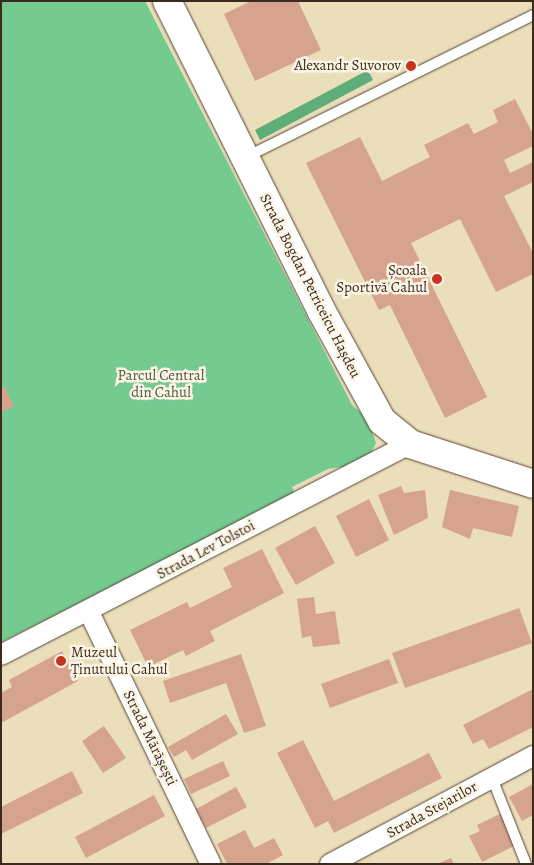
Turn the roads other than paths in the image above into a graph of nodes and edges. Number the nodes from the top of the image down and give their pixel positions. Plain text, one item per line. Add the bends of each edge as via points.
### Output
1 (167, 1) edge
2 (533, 16) edge
3 (245, 158) junction
4 (410, 444) junction
5 (533, 484) edge
6 (89, 612) junction
7 (1, 654) edge
8 (533, 756) edge
9 (492, 778) junction
10 (211, 864) edge
11 (330, 864) edge
12 (526, 864) edge

1 - 3 main road, Strada Bogdan Petriceicu Hașdeu
2 - 3 lane
3 - 4 main road, Strada Bogdan Petriceicu Hașdeu via 364,394 382,421
4 - 5 main road, Strada Bogdan Petriceicu Hașdeu
4 - 6 street, Strada Lev Tolstoi
6 - 7 street, Strada Lev Tolstoi
6 - 10 street, Strada Mărășești
8 - 9 street, Strada Stejarilor
9 - 11 street, Strada Stejarilor
9 - 12 lane

